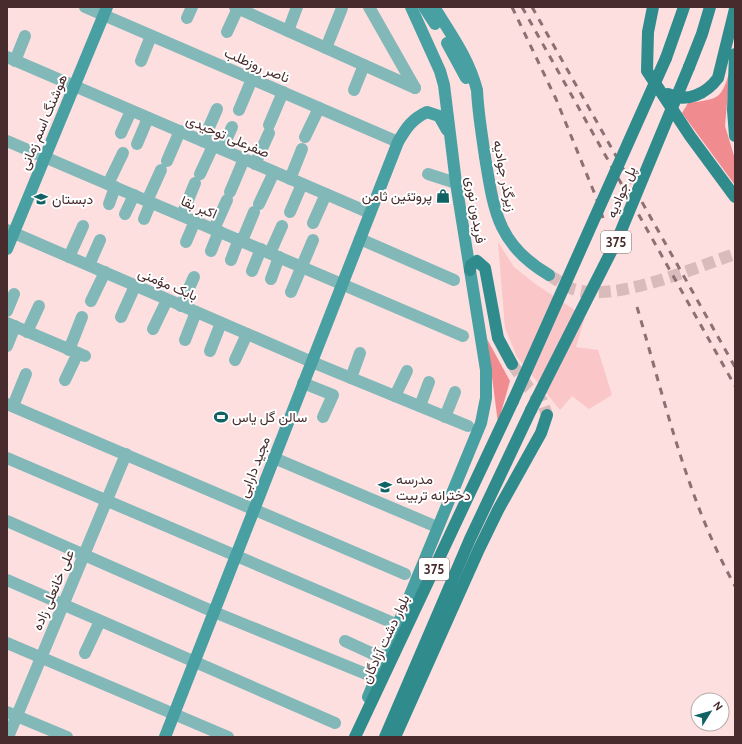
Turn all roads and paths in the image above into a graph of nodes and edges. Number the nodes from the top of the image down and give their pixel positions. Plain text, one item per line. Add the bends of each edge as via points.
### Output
1 (85, 7) edge
2 (297, 7) edge
3 (369, 7) edge
4 (411, 7) edge
5 (424, 7) edge
6 (434, 7) edge
7 (653, 7) edge
8 (684, 7) edge
9 (710, 7) edge
10 (236, 8) edge
11 (342, 8) dead end
12 (735, 9) edge
13 (106, 11) edge
14 (256, 11) edge
15 (288, 31) junction
16 (227, 32) dead end
17 (25, 36) dead end
18 (151, 36) junction
19 (326, 48) junction
20 (735, 54) edge
21 (11, 59) edge
22 (141, 61) dead end
23 (364, 65) junction
24 (647, 71) junction
25 (252, 79) junction
26 (74, 86) junction
27 (354, 90) dead end
28 (283, 92) junction
29 (319, 108) junction
30 (217, 109) dead end
31 (478, 109) junction
32 (131, 110) junction
33 (239, 110) dead end
34 (148, 118) junction
35 (232, 127) dead end
36 (180, 132) junction
37 (121, 133) dead end
38 (450, 134) junction
39 (735, 136) edge
40 (7, 141) edge
41 (398, 142) junction
42 (137, 144) dead end
43 (213, 146) junction
44 (123, 153) dead end
45 (45, 157) junction
46 (249, 161) junction
47 (274, 172) junction
48 (428, 174) dead end
49 (290, 179) junction
50 (456, 183) junction
51 (302, 184) junction
52 (112, 185) junction
53 (326, 194) junction
54 (134, 195) junction
55 (735, 197) edge
56 (149, 201) junction
57 (109, 204) dead end
58 (290, 212) dead end
59 (370, 213) junction
60 (125, 214) dead end
61 (182, 215) junction
62 (144, 218) dead end
63 (195, 221) junction
64 (313, 223) dead end
65 (83, 226) dead end
66 (282, 226) dead end
67 (217, 230) junction
68 (10, 232) edge
69 (360, 239) junction
70 (100, 240) dead end
71 (240, 240) junction
72 (313, 240) dead end
73 (186, 242) dead end
74 (7, 249) edge
75 (211, 251) dead end
76 (270, 253) junction
77 (69, 257) junction
78 (231, 260) dead end
79 (88, 266) junction
80 (302, 267) junction
81 (470, 270) junction
82 (252, 271) dead end
83 (105, 272) junction
84 (549, 275) tunnel mouth
85 (194, 276) dead end
86 (271, 279) dead end
87 (454, 280) dead end
88 (342, 284) junction
89 (136, 286) junction
90 (291, 292) dead end
91 (14, 294) dead end
92 (167, 300) junction
93 (91, 302) dead end
94 (39, 306) dead end
95 (182, 306) junction
96 (7, 311) edge
97 (196, 312) junction
98 (82, 317) dead end
99 (120, 317) dead end
100 (222, 323) junction
101 (11, 325) edge
102 (154, 328) dead end
103 (27, 332) junction
104 (247, 334) junction
105 (463, 336) dead end
106 (184, 340) dead end
107 (7, 346) edge
108 (210, 351) dead end
109 (77, 353) junction
110 (360, 353) dead end
111 (235, 360) dead end
112 (312, 362) junction
113 (512, 364) tunnel mouth
114 (407, 370) dead end
115 (26, 374) dead end
116 (350, 378) junction
117 (65, 380) dead end
118 (429, 382) dead end
119 (303, 383) junction
120 (455, 392) dead end
121 (395, 396) junction
122 (513, 401) joint
123 (10, 405) edge
124 (420, 406) junction
125 (547, 416) dead end
126 (323, 417) dead end
127 (445, 417) junction
128 (468, 426) dead end
129 (126, 454) junction
130 (7, 458) edge
131 (274, 458) junction
132 (106, 501) junction
133 (254, 508) junction
134 (7, 522) edge
135 (437, 527) junction
136 (84, 555) junction
137 (235, 557) junction
138 (405, 574) dead end
139 (7, 580) edge
140 (63, 605) junction
141 (214, 612) junction
142 (100, 621) junction
143 (398, 625) junction
144 (345, 641) dead end
145 (7, 643) edge
146 (85, 653) dead end
147 (41, 658) junction
148 (384, 659) junction
149 (194, 662) junction
150 (376, 678) junction
151 (12, 714) edge
152 (174, 715) junction
153 (335, 723) dead end
154 (8, 737) edge
155 (67, 737) edge
156 (165, 737) edge
157 (228, 737) edge
158 (352, 737) edge
159 (356, 737) edge
160 (385, 737) edge
161 (395, 737) edge

1 - 13 street, ناصر روزطلب
2 - 15 street
3 - 23 street via 415,88
4 - 38 main road, فریدون نوری via 440,71
5 - 31 main road via 463,71
6 - 31 main road via 465,57 477,90
7 - 24 main road via 648,32
8 - 122 main road, پل جوادیه / 375, bridge via 666,58
9 - 160 main road, پل جوادیه / 375, bridge via 689,67 618,238 531,410 470,539
10 - 14 street
10 - 16 street
11 - 19 street
12 - 24 main road via 718,78 700,95 686,98 672,96 660,90
13 - 18 street, ناصر روزطلب
13 - 26 main road, هوشنگ اسم زمانی
14 - 15 street
15 - 19 street
17 - 21 street
18 - 22 street
18 - 25 street, ناصر روزطلب
19 - 23 street
20 - 39 main road
21 - 26 street, صفرعلی توحیدی
23 - 27 street
24 - 55 main road
25 - 28 street, ناصر روزطلب
25 - 33 street
26 - 32 street, صفرعلی توحیدی
26 - 45 main road, هوشنگ اسم زمانی
28 - 29 street, ناصر روزطلب
28 - 46 street via 269,129
29 - 41 street, ناصر روزطلب
29 - 49 street
30 - 43 street
31 - 84 main road, زیرگذر جوادیه via 493,204 499,222 517,251
32 - 34 street, صفرعلی توحیدی
32 - 37 street
34 - 36 street, صفرعلی توحیدی
34 - 42 street
35 - 43 street
36 - 43 street, صفرعلی توحیدی
36 - 56 street
38 - 41 main road, مجید دارابی via 439,116 427,112 409,123
38 - 50 main road, فریدون نوری
40 - 45 street, اکبر بقا
41 - 59 main road, مجید دارابی
43 - 46 street, صفرعلی توحیدی
43 - 61 street
44 - 52 street
45 - 52 street, اکبر بقا
45 - 68 main road, هوشنگ اسم زمانی
46 - 47 street, صفرعلی توحیدی
46 - 67 street via 229,196
47 - 49 street, صفرعلی توحیدی
47 - 71 street
48 - 50 street
49 - 51 street, صفرعلی توحیدی
50 - 81 main road, فریدون نوری
51 - 53 street, صفرعلی توحیدی
51 - 58 street
52 - 54 street, اکبر بقا
52 - 57 street
53 - 59 street, صفرعلی توحیدی
53 - 64 street
54 - 56 street, اکبر بقا
54 - 60 street
56 - 61 street, اکبر بقا
56 - 62 street
59 - 69 main road, مجید دارابی
61 - 63 street, اکبر بقا
63 - 67 street, اکبر بقا
63 - 73 street
65 - 77 street
66 - 76 street
67 - 71 street, اکبر بقا
67 - 75 street
68 - 74 main road, هوشنگ اسم زمانی
68 - 77 street, بابک مؤمنی
69 - 87 street
69 - 88 main road, مجید دارابی
70 - 79 street
71 - 76 street, اکبر بقا
71 - 78 street
72 - 80 street
76 - 80 street, اکبر بقا
76 - 82 street
76 - 86 street
77 - 79 street, بابک مؤمنی
79 - 83 street, بابک مؤمنی
80 - 88 street, اکبر بقا
80 - 90 street
81 - 113 main road via 471,265 477,261 486,268 498,338
81 - 135 main road, فریدون نوری via 486,370 486,398 481,423
83 - 89 street, بابک مؤمنی
83 - 93 street
85 - 95 street
88 - 105 street, اکبر بقا
88 - 112 main road, مجید دارابی
89 - 92 street, بابک مؤمنی
89 - 99 street
91 - 96 street
92 - 95 street, بابک مؤمنی
92 - 102 street
94 - 103 street
95 - 97 street, بابک مؤمنی
97 - 100 street, بابک مؤمنی
97 - 106 street
98 - 109 street
100 - 104 street, بابک مؤمنی
100 - 108 street
101 - 103 street
101 - 107 street
103 - 109 street
104 - 111 street
104 - 112 street, بابک مؤمنی
109 - 117 street
110 - 116 street
112 - 116 street, بابک مؤمنی
112 - 119 main road, مجید دارابی
114 - 121 street
115 - 123 street
116 - 121 street, بابک مؤمنی
118 - 124 street
119 - 126 street via 333,395
119 - 131 main road, مجید دارابی
120 - 127 street
121 - 124 street, بابک مؤمنی
122 - 159 main road, بلوار دشت آزادگان / 375
123 - 129 street
124 - 127 street, بابک مؤمنی
125 - 161 main road via 541,433 479,549
127 - 128 street, بابک مؤمنی
129 - 132 street, علی خانعلی زاده
129 - 133 street
130 - 132 street
131 - 133 main road, مجید دارابی
131 - 135 street
132 - 136 street, علی خانعلی زاده
132 - 137 street
133 - 137 main road, مجید دارابی
133 - 138 street
134 - 136 street
135 - 143 main road, فریدون نوری
136 - 140 street, علی خانعلی زاده
136 - 141 street
137 - 141 main road, مجید دارابی
137 - 143 street
139 - 140 street
140 - 142 street
140 - 147 street, علی خانعلی زاده
141 - 149 main road, مجید دارابی
141 - 150 street
142 - 146 street
142 - 149 street
143 - 148 main road, فریدون نوری
144 - 148 street
145 - 147 street
147 - 151 street, علی خانعلی زاده
147 - 152 street
148 - 150 main road, فریدون نوری
149 - 152 main road, مجید دارابی
149 - 153 street
150 - 158 main road, فریدون نوری
151 - 154 street, علی خانعلی زاده
151 - 155 street
152 - 156 main road, مجید دارابی
152 - 157 street

